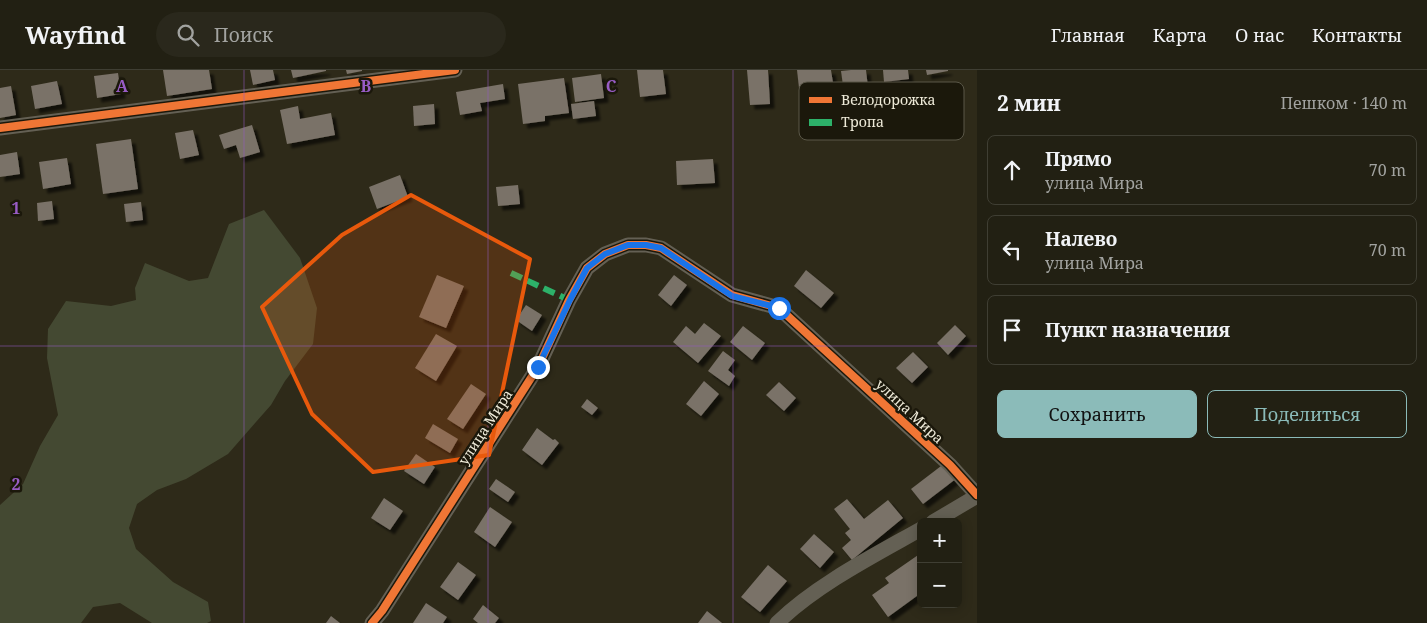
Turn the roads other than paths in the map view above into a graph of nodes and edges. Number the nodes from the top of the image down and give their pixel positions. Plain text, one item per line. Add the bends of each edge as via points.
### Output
1 (455, 70) edge
2 (0, 128) edge
3 (977, 496) edge
4 (940, 518) edge
5 (917, 531) edge
6 (372, 623) edge
7 (777, 623) edge

1 - 2 street
3 - 4 street
3 - 6 street, улица Мира via 950,465 779,308 732,296 661,248 628,245 605,254 587,268 538,367
5 - 7 street via 836,578

